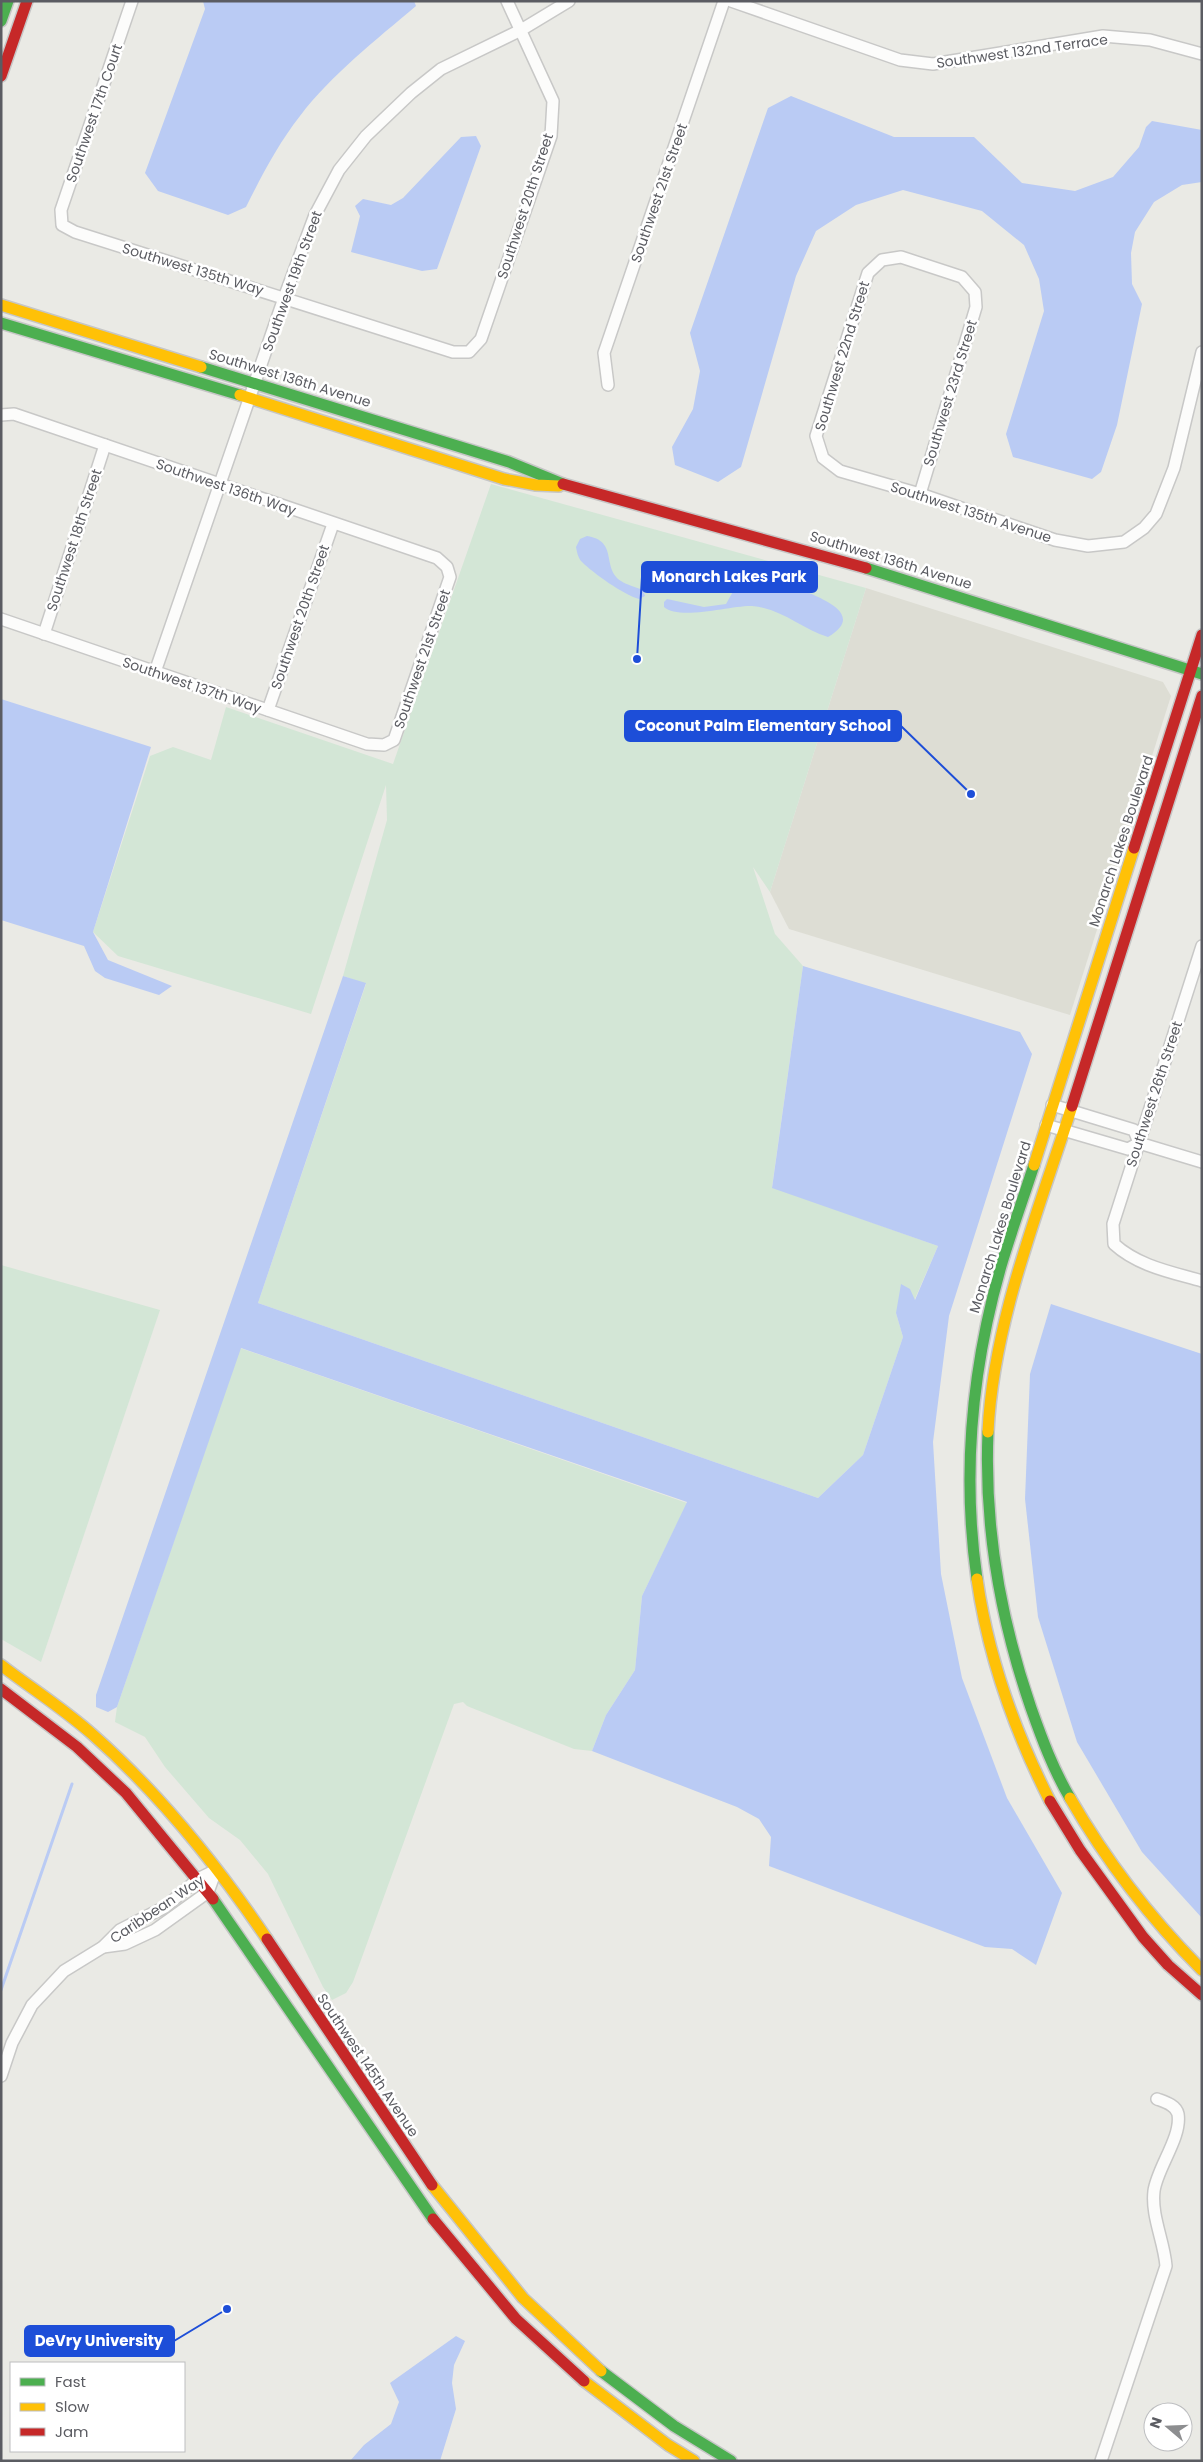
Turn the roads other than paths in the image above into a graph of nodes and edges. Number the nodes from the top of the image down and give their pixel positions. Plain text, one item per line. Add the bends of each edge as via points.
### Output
1 (8, 1) edge
2 (27, 1) edge
3 (132, 1) edge
4 (507, 1) edge
5 (569, 1) edge
6 (724, 1) edge
7 (731, 1) edge
8 (1, 21) edge
9 (521, 30) junction
10 (1202, 54) edge
11 (1, 76) edge
12 (62, 225) joint
13 (975, 292) joint
14 (284, 298) junction
15 (1, 305) edge
16 (1, 323) edge
17 (469, 352) joint
18 (1202, 352) edge
19 (255, 382) junction
20 (608, 385) dead end
21 (250, 398) junction
22 (1, 415) edge
23 (105, 445) junction
24 (823, 458) joint
25 (220, 485) junction
26 (568, 486) junction
27 (920, 494) junction
28 (333, 524) junction
29 (447, 567) joint
30 (1, 619) edge
31 (44, 634) junction
32 (1202, 636) edge
33 (156, 672) junction
34 (1196, 672) edge
35 (1202, 696) edge
36 (268, 710) junction
37 (384, 745) joint
38 (1202, 946) edge
39 (1198, 970) edge
40 (1052, 1106) junction
41 (1071, 1111) junction
42 (1046, 1125) junction
43 (1120, 1125) junction
44 (1065, 1130) junction
45 (1138, 1143) junction
46 (1114, 1145) junction
47 (1202, 1162) edge
48 (1014, 1227) junction
49 (1202, 1281) edge
50 (1001, 1344) junction
51 (1, 1665) edge
52 (1, 1690) edge
53 (216, 1870) junction
54 (198, 1879) junction
55 (208, 1892) junction
56 (103, 1947) junction
57 (1202, 1970) edge
58 (1202, 1995) edge
59 (1, 2076) edge
60 (1157, 2100) dead end
61 (694, 2461) edge
62 (731, 2461) edge
63 (1101, 2461) edge

1 - 8 street
2 - 11 street
3 - 12 street, Southwest 17th Court via 61,210
4 - 9 street, Southwest 20th Street
5 - 9 street, Southwest 19th Street
6 - 20 street, Southwest 21st Street via 604,353
7 - 10 street, Southwest 132nd Terrace via 900,60 933,64 1103,36 1150,40
9 - 14 street, Southwest 19th Street via 441,69 366,136 340,170 315,214
9 - 17 street, Southwest 20th Street via 553,101 551,136 481,339
12 - 14 street, Southwest 135th Way via 74,232
13 - 24 street, Southwest 22nd Street via 962,277 901,257 882,260 868,273 816,436
13 - 27 street, Southwest 23rd Street via 976,307
14 - 17 street, Southwest 135th Way via 453,352
14 - 19 street, Southwest 19th Street
15 - 19 street, Southwest 136th Avenue
16 - 21 street, Southwest 136th Avenue
18 - 27 street, Southwest 135th Avenue via 1174,468 1156,514 1144,528 1124,542 1088,546 1055,540
19 - 21 street, Southwest 19th Street
19 - 26 street, Southwest 136th Avenue via 509,462
21 - 25 street, Southwest 19th Street
21 - 26 street, Southwest 136th Avenue via 504,479
22 - 23 street, Southwest 136th Way via 14,414
23 - 25 street, Southwest 136th Way
23 - 31 street, Southwest 18th Street
24 - 27 street, Southwest 135th Avenue via 840,471
25 - 28 street, Southwest 136th Way
25 - 33 street, Southwest 19th Street
26 - 34 street, Southwest 136th Avenue via 903,578
28 - 29 street, Southwest 136th Way via 436,558
28 - 36 street, Southwest 20th Street
29 - 37 street, Southwest 21st Street via 450,577 394,740
30 - 31 street, Southwest 137th Way
31 - 33 street, Southwest 137th Way
32 - 34 street, Monarch Lakes Boulevard
33 - 36 street, Southwest 137th Way
34 - 40 street, Monarch Lakes Boulevard
35 - 41 street
36 - 37 street, Southwest 137th Way via 367,744
38 - 39 street, Southwest 26th Street
39 - 45 street, Southwest 26th Street
40 - 41 street
40 - 42 street, Monarch Lakes Boulevard
41 - 43 street
41 - 44 street
42 - 44 street
42 - 48 street, Monarch Lakes Boulevard
43 - 45 street via 1134,1130
43 - 46 street
44 - 46 street
44 - 50 street via 1024,1253
45 - 46 street via 1128,1149
45 - 47 street
45 - 49 street, Southwest 26th Street via 1113,1224 1114,1244 1126,1255
48 - 50 street via 1014,1251 992,1337 992,1341
48 - 58 street, Monarch Lakes Boulevard via 988,1316 974,1402 971,1485 974,1556 986,1624 1007,1699 1057,1814 1085,1858 1157,1954
50 - 57 street via 994,1382 987,1484 992,1552 1000,1598 1025,1692 1052,1764 1101,1850 1170,1939
51 - 53 street, Southwest 145th Avenue via 91,1733 134,1773
52 - 54 street via 77,1747 126,1793
53 - 54 street, Caribbean Way
53 - 55 street, Caribbean Way
53 - 62 street, Southwest 145th Avenue via 235,1892 442,2200 523,2298 595,2366 674,2426
54 - 55 street
54 - 56 street, Caribbean Way via 165,1907 120,1930
55 - 56 street, Caribbean Way via 155,1930 125,1944
55 - 61 street via 425,2210 516,2318 594,2391
56 - 59 street, Caribbean Way via 64,1971 32,2005 12,2043
60 - 63 street via 1177,2110 1178,2117 1154,2189 1154,2206 1166,2266

